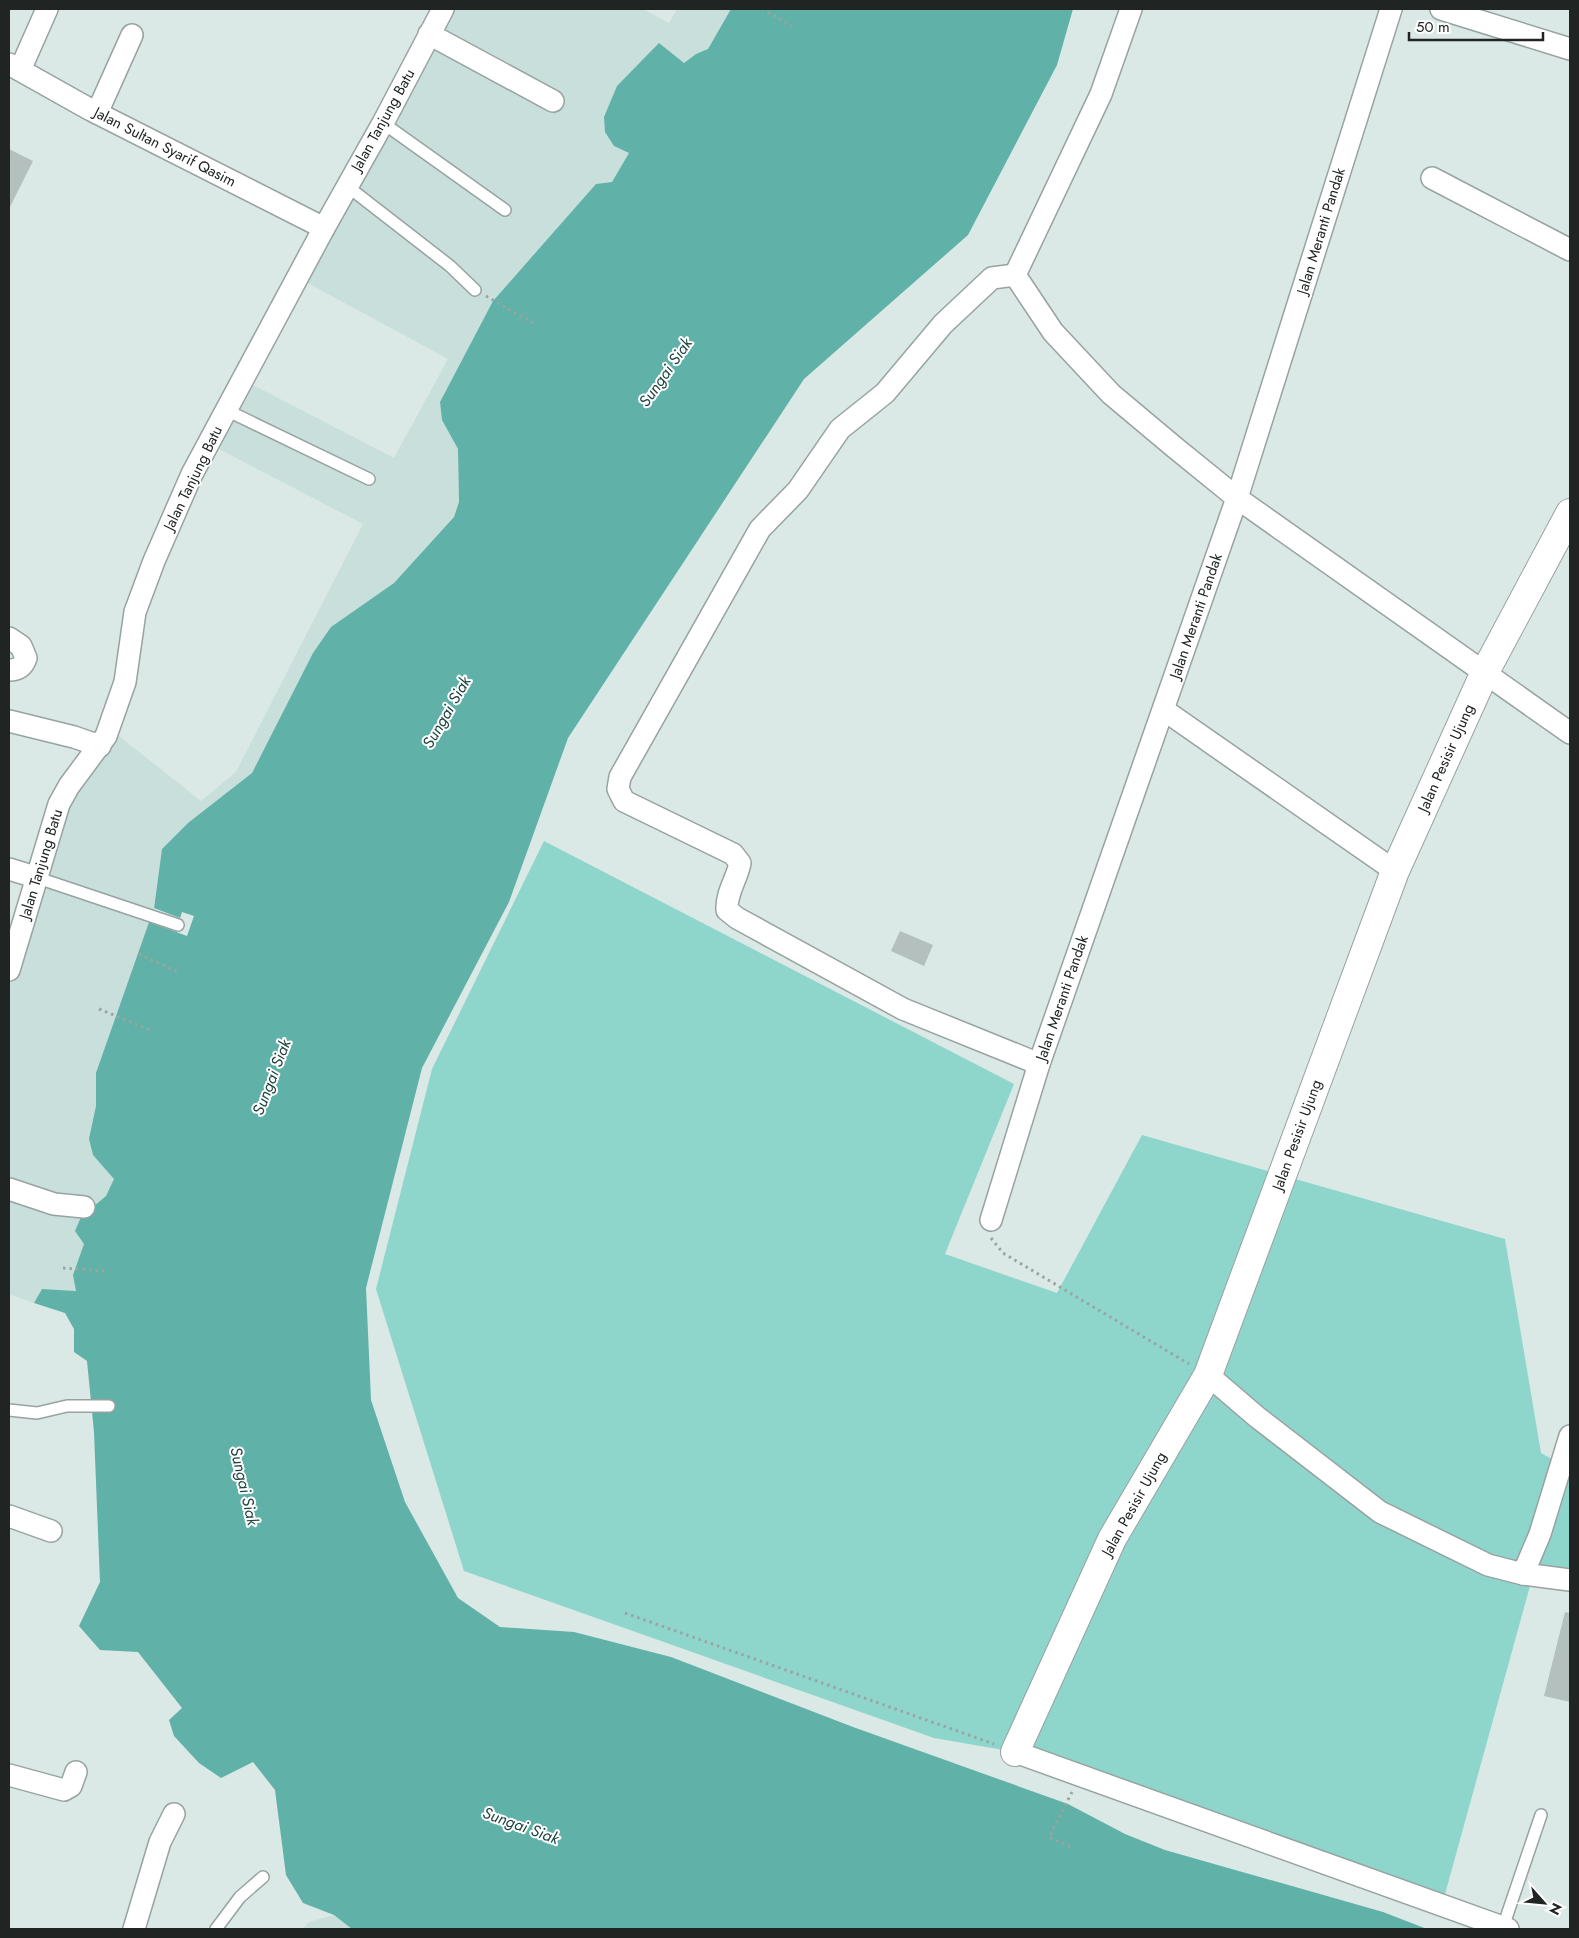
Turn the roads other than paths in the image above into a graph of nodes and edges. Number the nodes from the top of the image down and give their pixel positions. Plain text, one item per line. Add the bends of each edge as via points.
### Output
1 (47, 9) edge
2 (443, 9) edge
3 (1130, 9) edge
4 (1391, 9) edge
5 (1441, 9) edge
6 (429, 34) junction
7 (132, 35) dead end
8 (1570, 50) edge
9 (15, 67) edge
10 (553, 101) dead end
11 (97, 113) junction
12 (383, 123) junction
13 (1432, 178) dead end
14 (347, 186) junction
15 (505, 210) dead end
16 (324, 228) junction
17 (1570, 250) edge
18 (1015, 275) junction
19 (475, 290) road end
20 (226, 410) junction
21 (369, 479) dead end
22 (1237, 498) junction
23 (1570, 513) edge
24 (9, 638) edge
25 (9, 670) edge
26 (1486, 672) junction
27 (1164, 710) junction
28 (9, 721) edge
29 (1570, 733) edge
30 (100, 746) junction
31 (9, 870) edge
32 (1396, 871) junction
33 (36, 877) junction
34 (178, 925) dead end
35 (9, 970) edge
36 (1039, 1064) junction
37 (9, 1189) edge
38 (84, 1207) dead end
39 (991, 1220) road end
40 (1208, 1375) junction
41 (109, 1406) dead end
42 (9, 1410) edge
43 (1570, 1436) edge
44 (9, 1516) edge
45 (51, 1531) dead end
46 (1523, 1574) junction
47 (1570, 1580) edge
48 (1015, 1752) joint
49 (76, 1772) dead end
50 (9, 1774) edge
51 (174, 1814) dead end
52 (1540, 1815) dead end
53 (263, 1877) dead end
54 (1505, 1928) edge
55 (134, 1929) edge
56 (216, 1929) edge

1 - 9 street
2 - 6 street, Jalan Tanjung Batu
3 - 18 street via 1101,94
4 - 22 street, Jalan Meranti Pandak
5 - 8 street
6 - 10 street
6 - 12 street, Jalan Tanjung Batu
7 - 11 street
9 - 11 street, Jalan Sultan Syarif Qasim
11 - 16 street, Jalan Sultan Syarif Qasim
12 - 14 street, Jalan Tanjung Batu
12 - 15 lane
13 - 17 street
14 - 16 street, Jalan Tanjung Batu
14 - 19 lane via 450,266
16 - 20 street, Jalan Tanjung Batu
18 - 22 street via 1053,332 1111,394
18 - 36 street via 992,278 943,324 885,393 840,429 798,490 760,529 620,777 618,789 624,801 733,854 740,863 726,899 727,910 737,918 903,1009
20 - 21 lane
20 - 30 street, Jalan Tanjung Batu via 192,474 154,561 135,612 125,682
22 - 26 street
22 - 27 street, Jalan Meranti Pandak
23 - 26 street, Jalan Pesisir Ujung
24 - 25 street via 21,646 26,658 21,668
26 - 29 street
26 - 32 street, Jalan Pesisir Ujung
27 - 32 street
27 - 36 street, Jalan Meranti Pandak
28 - 30 street
30 - 33 street, Jalan Tanjung Batu via 59,804
31 - 33 street
32 - 40 street, Jalan Pesisir Ujung
33 - 34 lane
33 - 35 street, Jalan Tanjung Batu
36 - 39 street, Jalan Meranti Pandak
37 - 38 street via 54,1204
40 - 46 street via 1380,1512 1488,1565
40 - 48 street, Jalan Pesisir Ujung via 1112,1539
41 - 42 lane via 67,1406 37,1413
43 - 46 street via 1540,1534
44 - 45 street
46 - 47 street
48 - 54 street
49 - 50 street via 71,1786 64,1790
51 - 55 street via 160,1842
52 - 54 lane
53 - 56 lane via 240,1897

